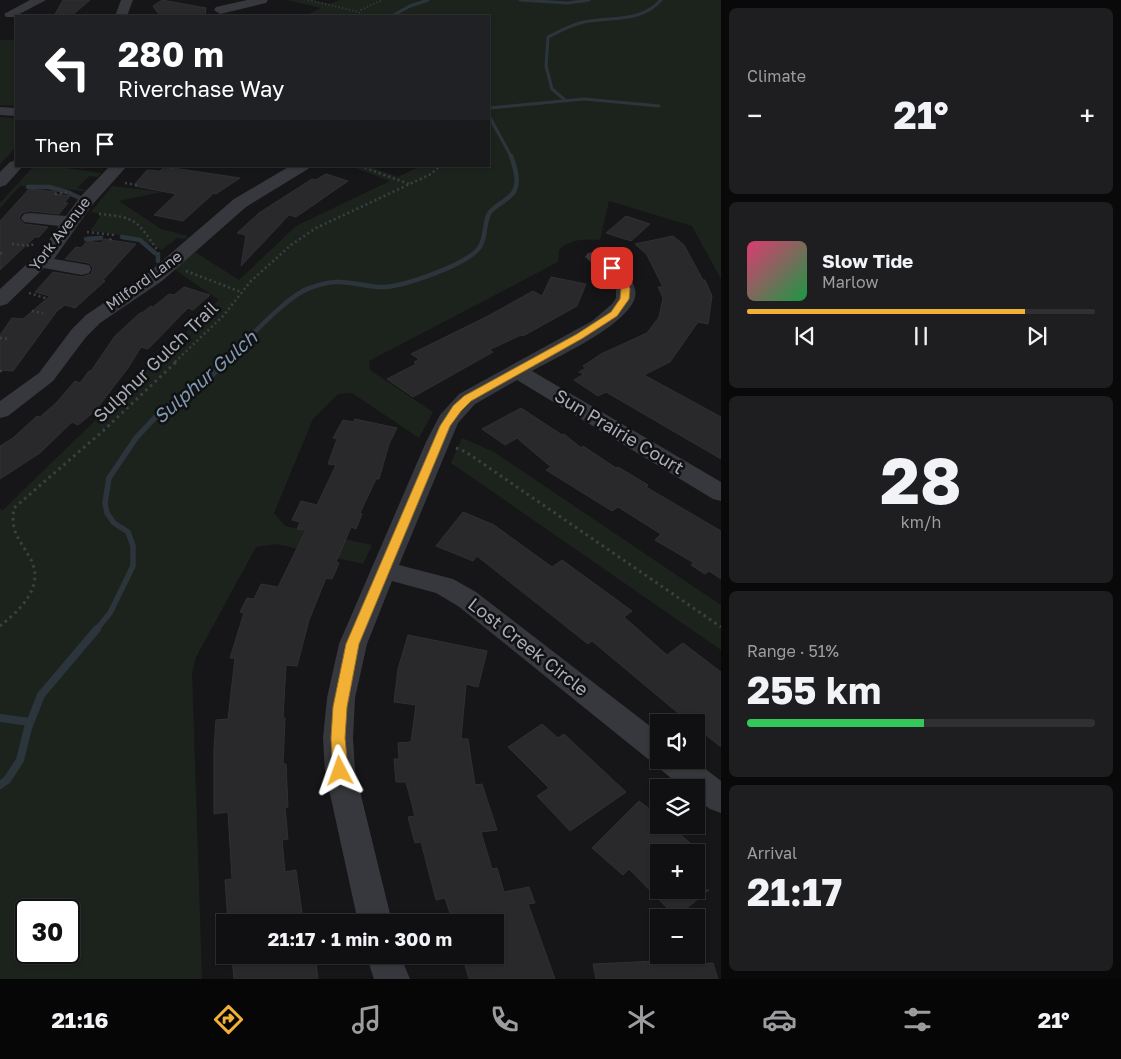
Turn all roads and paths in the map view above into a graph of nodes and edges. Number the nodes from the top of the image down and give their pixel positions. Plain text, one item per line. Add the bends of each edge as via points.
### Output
1 (40, 0) edge
2 (127, 0) edge
3 (262, 0) edge
4 (308, 0) edge
5 (382, 0) edge
6 (220, 10) dead end
7 (359, 12) junction
8 (10, 14) dead end
9 (121, 15) edge
10 (358, 15) edge
11 (0, 111) edge
12 (15, 112) edge
13 (15, 166) edge
14 (118, 167) edge
15 (170, 167) edge
16 (300, 167) edge
17 (363, 167) edge
18 (439, 167) edge
19 (173, 168) dead end
20 (0, 182) edge
21 (410, 184) junction
22 (100, 214) dead end
23 (30, 218) dead end
24 (71, 222) junction
25 (87, 232) dead end
26 (110, 240) dead end
27 (33, 243) dead end
28 (12, 244) dead end
29 (159, 251) dead end
30 (0, 253) edge
31 (5, 255) dead end
32 (594, 257) dead end
33 (41, 262) junction
34 (82, 270) dead end
35 (183, 270) dead end
36 (31, 291) dead end
37 (242, 292) junction
38 (48, 299) dead end
39 (0, 300) edge
40 (32, 311) dead end
41 (43, 313) dead end
42 (0, 338) edge
43 (10, 339) dead end
44 (517, 370) junction
45 (0, 411) edge
46 (454, 448) dead end
47 (721, 493) edge
48 (8, 514) dead end
49 (22, 556) dead end
50 (384, 570) junction
51 (0, 626) edge
52 (721, 627) edge
53 (650, 743) edge
54 (683, 769) edge
55 (721, 799) edge
56 (372, 914) edge
57 (386, 964) edge
58 (392, 979) edge

1 - 8 street
2 - 9 street
3 - 6 street
4 - 7 path
5 - 7 path
7 - 10 path
11 - 12 street
13 - 20 street
14 - 24 street, York Avenue
15 - 19 path
16 - 45 street, Milford Lane via 240,203 155,277 93,319 46,377
17 - 21 path
18 - 21 path, Sulphur Gulch Trail
21 - 37 path, Sulphur Gulch Trail via 300,238 265,267
22 - 29 path via 121,216 138,223
23 - 24 street
24 - 33 street, York Avenue
25 - 26 path via 113,235
27 - 28 path via 31,246
30 - 31 path
32 - 44 street via 622,278 626,293 620,308 599,325
33 - 34 street
33 - 39 street, York Avenue
35 - 37 path
36 - 38 path via 30,295
37 - 48 path, Sulphur Gulch Trail via 199,340 103,431
40 - 41 path
42 - 43 path
44 - 47 street, Sun Prairie Court
44 - 50 street via 468,398 448,420
46 - 52 path via 466,452
49 - 51 path via 33,572 33,589 23,606
50 - 53 street, Lost Creek Circle via 444,586 467,598
50 - 56 street via 348,658 338,738 343,791
54 - 55 street
57 - 58 street

